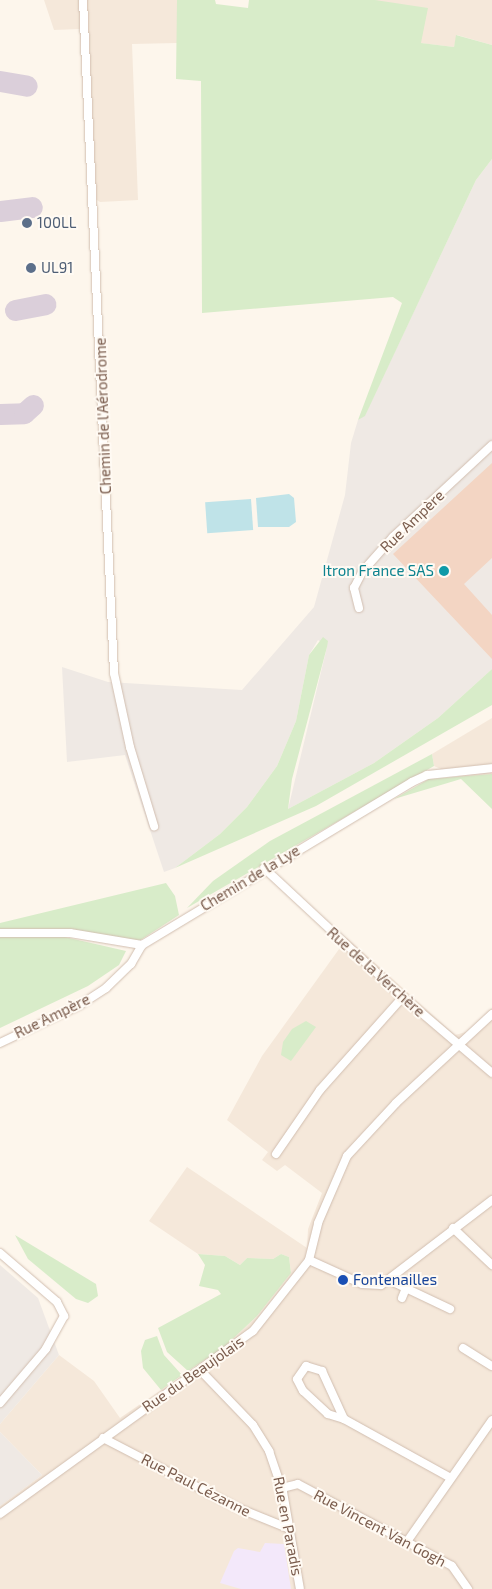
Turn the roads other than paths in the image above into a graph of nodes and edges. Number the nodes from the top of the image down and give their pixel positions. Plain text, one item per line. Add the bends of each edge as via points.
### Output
1 (83, 0) edge
2 (492, 444) edge
3 (359, 608) dead end
4 (492, 768) edge
5 (154, 826) dead end
6 (264, 868) junction
7 (0, 933) edge
8 (142, 945) junction
9 (403, 997) junction
10 (492, 1014) edge
11 (0, 1043) edge
12 (457, 1046) junction
13 (492, 1073) edge
14 (276, 1154) dead end
15 (492, 1200) edge
16 (453, 1228) junction
17 (0, 1253) edge
18 (309, 1260) junction
19 (492, 1265) edge
20 (392, 1278) junction
21 (406, 1288) junction
22 (402, 1298) dead end
23 (450, 1309) dead end
24 (463, 1348) dead end
25 (492, 1366) edge
26 (200, 1370) junction
27 (0, 1403) edge
28 (344, 1419) junction
29 (492, 1420) edge
30 (103, 1438) junction
31 (451, 1478) junction
32 (282, 1488) junction
33 (0, 1514) edge
34 (290, 1529) junction
35 (406, 1543) junction
36 (300, 1589) edge
37 (468, 1589) edge

1 - 5 street, Chemin de l'Aérodrome via 114,674 130,747
2 - 3 street, Rue Ampère via 393,537 362,572 354,588
4 - 6 street, Chemin de la Lye via 427,775
6 - 8 street, Chemin de la Lye
6 - 9 street, Rue de la Verchère
7 - 8 street via 70,933 122,945
8 - 11 street, Rue Ampère via 131,964 106,988 80,1006
9 - 12 street, Rue de la Verchère
9 - 14 street via 320,1090
10 - 12 street, Rue du Beaujolais
12 - 13 street, Rue de la Verchère
12 - 18 street, Rue du Beaujolais via 370,1128 347,1156 318,1223
15 - 16 street
16 - 19 street
16 - 20 street
17 - 27 street via 57,1302 64,1316 51,1343
18 - 20 street via 362,1284 375,1286
18 - 26 street, Rue du Beaujolais via 253,1331
20 - 21 street
21 - 22 street
21 - 23 street
24 - 25 street
26 - 30 street, Rue du Beaujolais
26 - 32 street, Rue en Paradis via 253,1425 269,1451
28 - 28 street via 328,1414 303,1391 297,1379 301,1369 311,1364 322,1371
28 - 31 street
29 - 31 street
30 - 33 street, Rue du Beaujolais
30 - 34 street, Rue Paul Cézanne via 238,1508
31 - 35 street
32 - 34 street, Rue en Paradis
32 - 35 street, Rue Vincent Van Gogh via 298,1484
34 - 36 street, Rue en Paradis
35 - 37 street, Rue Vincent Van Gogh via 452,1566

